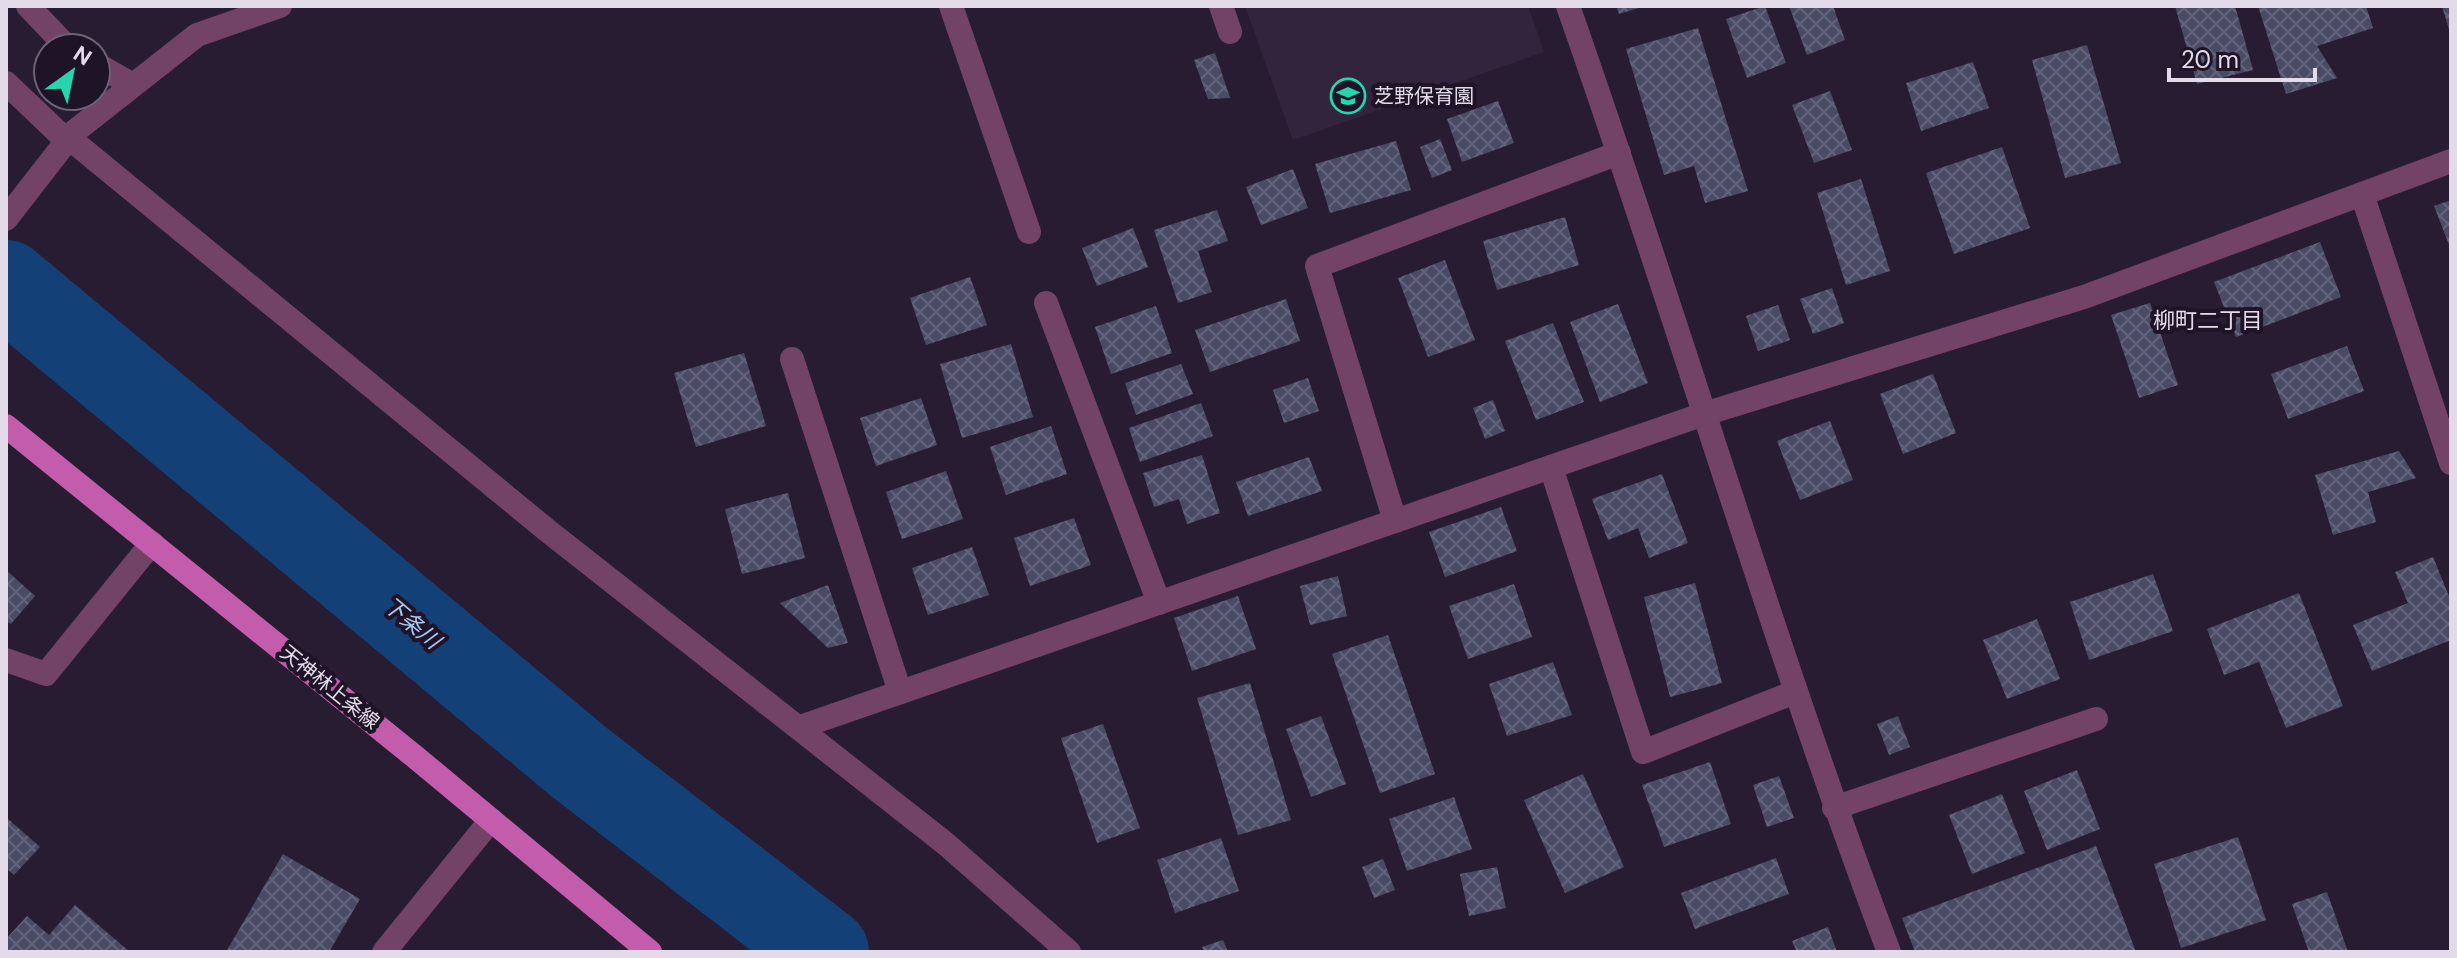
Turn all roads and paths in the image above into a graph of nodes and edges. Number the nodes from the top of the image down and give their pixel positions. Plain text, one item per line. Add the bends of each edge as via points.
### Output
1 (28, 6) edge
2 (280, 6) edge
3 (951, 6) edge
4 (1221, 6) edge
5 (1568, 6) edge
6 (53, 32) edge
7 (1230, 32) dead end
8 (112, 73) edge
9 (6, 83) edge
10 (133, 85) junction
11 (64, 144) junction
12 (1619, 153) junction
13 (2451, 161) edge
14 (2362, 194) junction
15 (6, 219) edge
16 (1029, 232) dead end
17 (1046, 303) dead end
18 (792, 359) dead end
19 (1704, 414) junction
20 (6, 426) edge
21 (2451, 463) edge
22 (1551, 467) junction
23 (1395, 521) junction
24 (152, 543) junction
25 (1159, 603) junction
26 (6, 660) edge
27 (900, 692) junction
28 (1795, 692) junction
29 (2096, 719) dead end
30 (800, 727) junction
31 (1834, 808) junction
32 (491, 820) junction
33 (384, 952) edge
34 (650, 952) edge
35 (1069, 952) edge
36 (1889, 952) edge

1 - 6 street
2 - 10 street via 197,35
3 - 16 street
4 - 7 street
5 - 12 street
8 - 10 street
9 - 11 street
10 - 11 street
11 - 15 street
11 - 30 street
12 - 19 street
12 - 23 street via 1317,266
13 - 14 street
14 - 19 street via 2084,297
14 - 21 street
17 - 25 street
18 - 27 street
19 - 22 street
19 - 28 street
20 - 24 main road, 天神林上条線
22 - 23 street
22 - 28 street via 1643,752
23 - 25 street
24 - 26 street via 46,674
24 - 32 main road, 天神林上条線
25 - 27 street
27 - 30 street
28 - 31 street
29 - 31 street
30 - 35 street
31 - 36 street
32 - 33 street
32 - 34 main road, 天神林上条線

